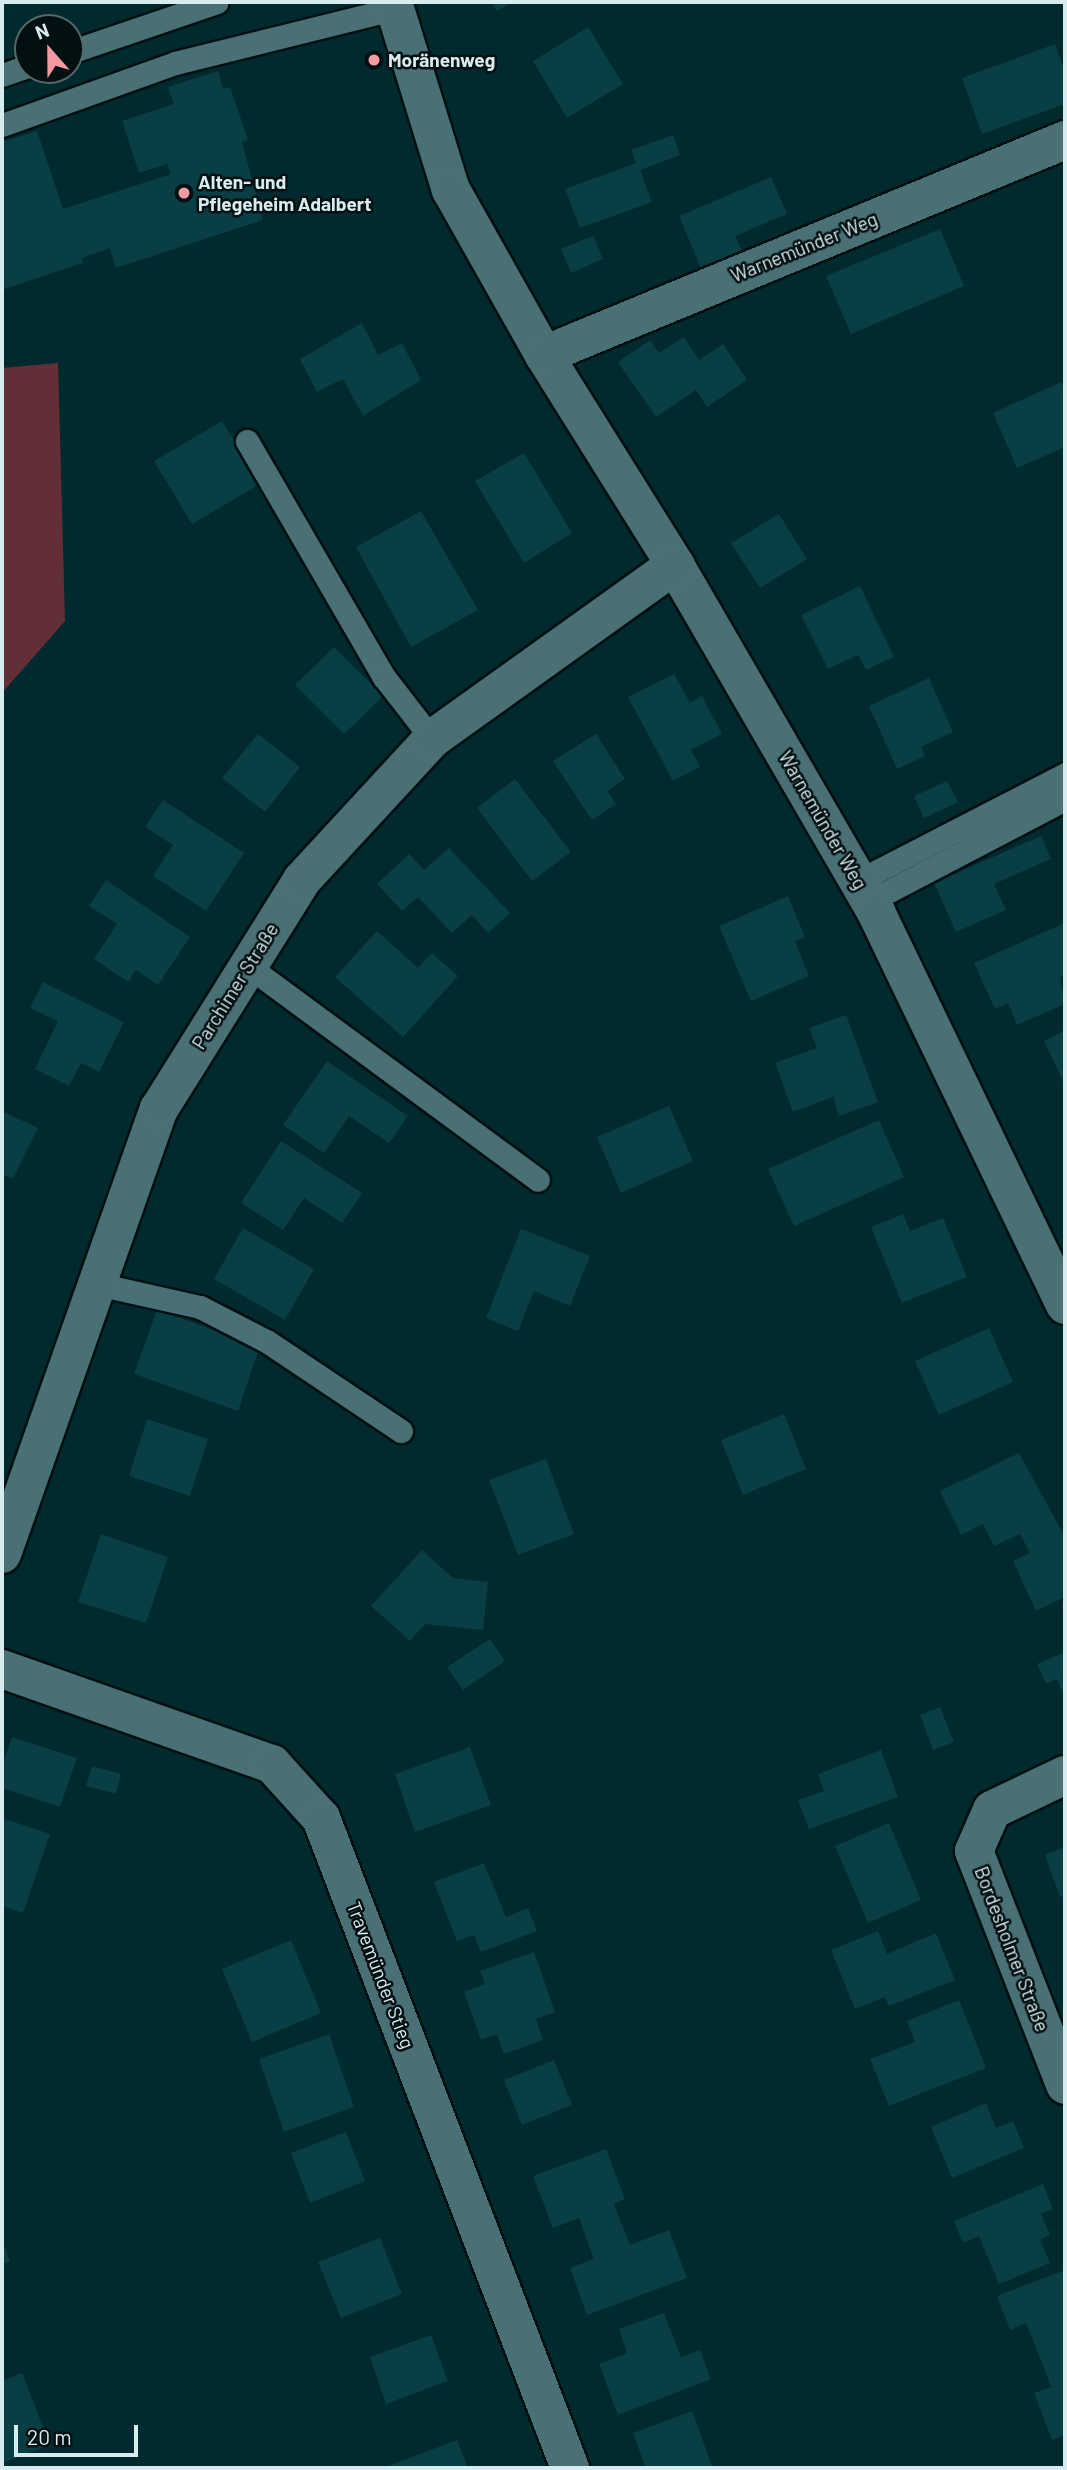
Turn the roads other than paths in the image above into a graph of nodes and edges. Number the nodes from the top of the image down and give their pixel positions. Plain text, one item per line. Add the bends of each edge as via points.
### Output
1 (216, 2) edge
2 (394, 6) edge
3 (84, 47) edge
4 (2, 125) edge
5 (1065, 140) edge
6 (544, 355) junction
7 (247, 441) dead end
8 (675, 565) junction
9 (432, 738) junction
10 (1065, 774) edge
11 (1065, 799) edge
12 (864, 891) junction
13 (248, 966) junction
14 (538, 1180) dead end
15 (97, 1284) junction
16 (1065, 1305) edge
17 (401, 1432) dead end
18 (2, 1554) edge
19 (2, 1669) edge
20 (1065, 1775) edge
21 (1065, 2085) edge
22 (570, 2468) edge

1 - 3 lane
2 - 4 lane via 174,63
2 - 6 street, Warnemünder Weg via 451,190
5 - 6 street, Warnemünder Weg
6 - 8 street, Warnemünder Weg
7 - 9 lane via 384,677
8 - 9 street, Parchimer Straße
8 - 12 street, Warnemünder Weg
9 - 13 street, Parchimer Straße via 302,880
10 - 12 lane
11 - 12 lane
12 - 16 street, Warnemünder Weg
13 - 14 lane
13 - 15 street, Parchimer Straße via 159,1109
15 - 17 lane via 200,1307 268,1342
15 - 18 street, Parchimer Straße
19 - 22 street, Travemünder Stieg via 272,1764 321,1818
20 - 21 street, Bordesholmer Straße via 992,1811 974,1851

